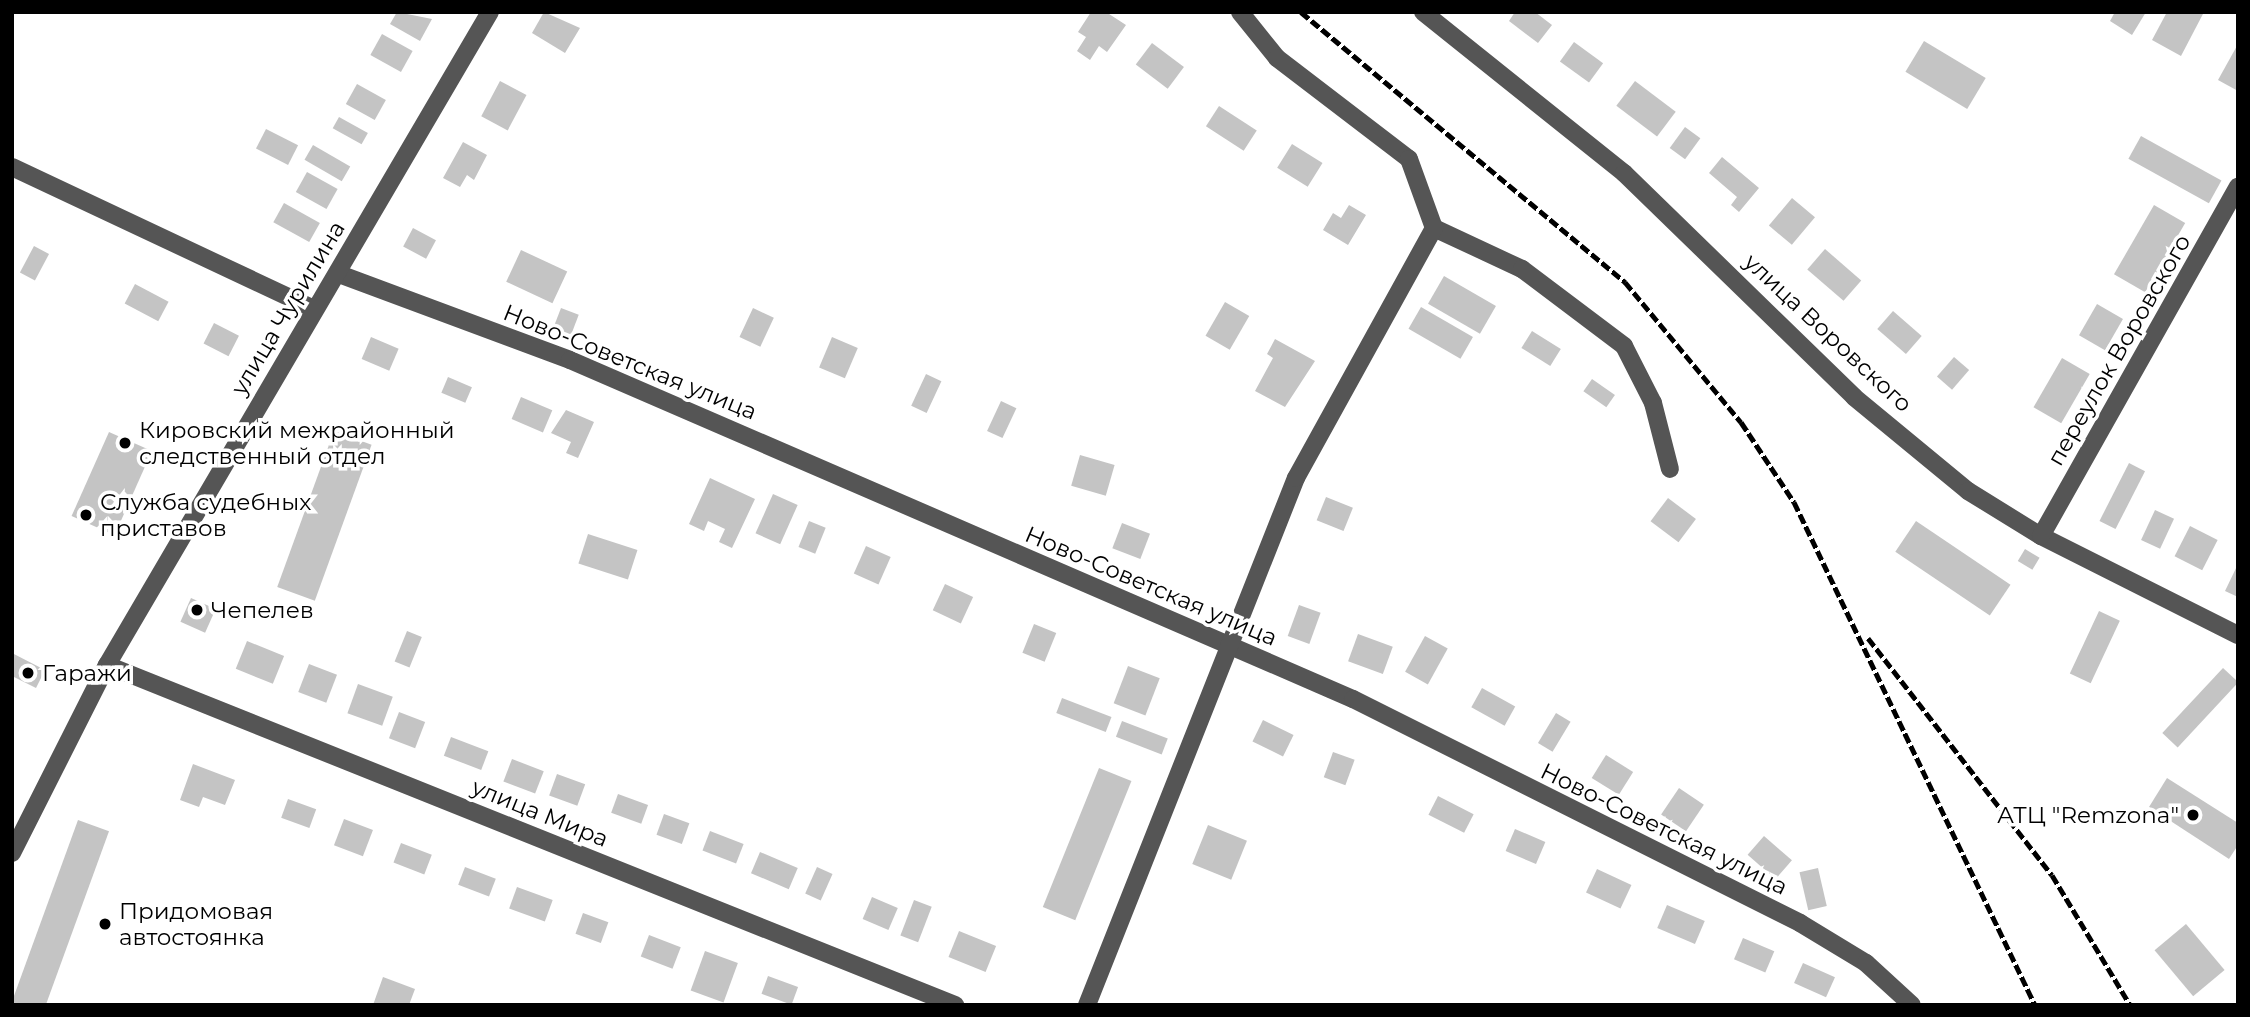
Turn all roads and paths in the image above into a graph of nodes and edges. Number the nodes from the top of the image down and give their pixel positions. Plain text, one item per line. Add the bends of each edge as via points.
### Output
1 (490, 12) edge
2 (1240, 12) edge
3 (1423, 12) edge
4 (12, 167) edge
5 (2238, 187) edge
6 (1434, 228) junction
7 (339, 274) junction
8 (314, 309) junction
9 (1670, 469) dead end
10 (2041, 536) junction
11 (2238, 635) edge
12 (1231, 647) junction
13 (107, 664) junction
14 (12, 853) edge
15 (955, 1005) edge
16 (1087, 1005) edge
17 (1912, 1005) edge

1 - 7 street, улица Чурилина
2 - 6 street via 1277,58 1409,159
3 - 10 street, улица Воровского via 1624,173 1854,397 1968,491
4 - 8 street
5 - 10 street, переулок Воровского
6 - 9 street via 1522,269 1624,346 1653,403
6 - 12 street via 1296,478
7 - 8 street, улица Чурилина
7 - 12 street, Ново-Советская улица via 570,360
8 - 13 street, улица Чурилина
10 - 11 street, улица Воровского
12 - 16 street
12 - 17 street, Ново-Советская улица via 1353,699 1800,923 1866,963
13 - 14 street, улица Чурилина
13 - 15 street, улица Мира

